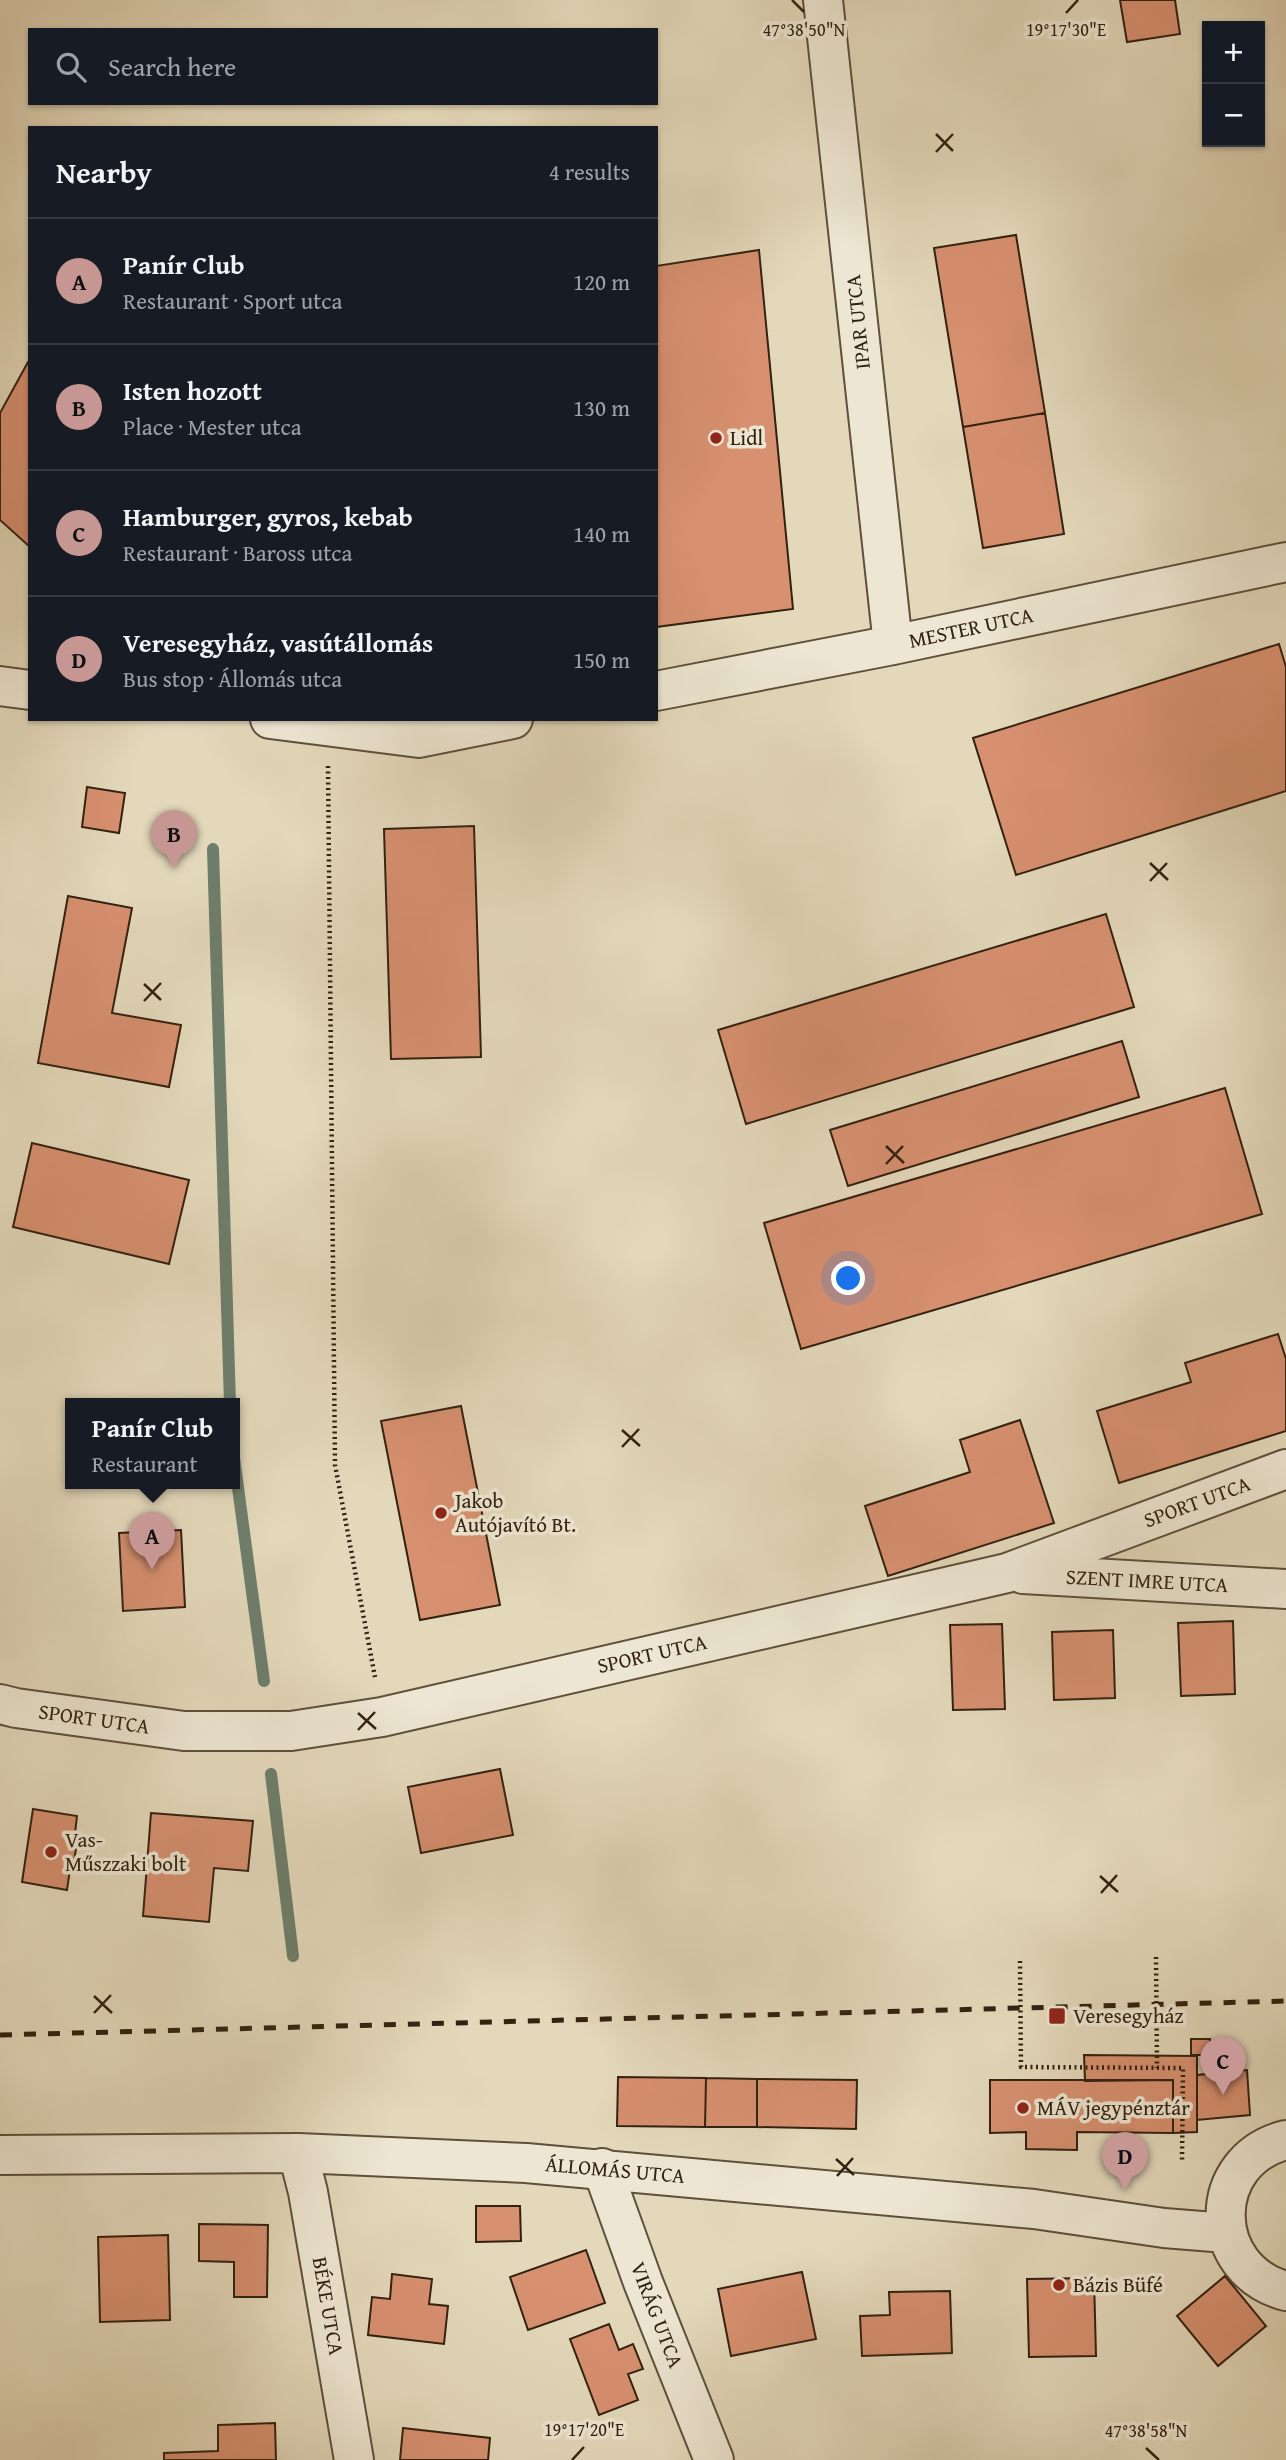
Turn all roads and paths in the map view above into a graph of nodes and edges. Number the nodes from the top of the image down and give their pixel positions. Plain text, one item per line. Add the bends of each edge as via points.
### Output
1 (823, 0) edge
2 (1286, 562) edge
3 (893, 645) junction
4 (0, 686) edge
5 (28, 690) edge
6 (658, 691) edge
7 (286, 721) edge
8 (503, 721) edge
9 (327, 726) junction
10 (1286, 1469) edge
11 (1007, 1573) junction
12 (1286, 1589) edge
13 (0, 1704) edge
14 (382, 1717) junction
15 (1156, 1957) dead end
16 (1020, 1961) dead end
17 (1157, 2068) junction
18 (1286, 2140) edge
19 (298, 2153) junction
20 (0, 2155) edge
21 (1182, 2161) dead end
22 (602, 2168) junction
23 (1226, 2232) junction
24 (1286, 2291) edge
25 (354, 2460) edge
26 (714, 2460) edge

1 - 3 street, IPAR UTCA
2 - 3 street, MESTER UTCA
3 - 6 street, MESTER UTCA
4 - 5 street
7 - 9 street
8 - 9 street via 419,738
9 - 14 path via 335,1465
10 - 11 street, SPORT UTCA
11 - 12 street, SZENT IMRE UTCA
11 - 14 street, SPORT UTCA
13 - 14 street, SPORT UTCA via 184,1731 291,1731
15 - 17 path
16 - 17 path via 1021,2067
17 - 21 path via 1183,2068
18 - 23 street via 1249,2158 1233,2180 1224,2206
19 - 20 street, ÁLLOMÁS UTCA
19 - 22 street, ÁLLOMÁS UTCA
19 - 25 street, BÉKE UTCA
22 - 23 street, ÁLLOMÁS UTCA
22 - 26 street, VIRÁG UTCA
23 - 24 street via 1236,2256 1251,2274

